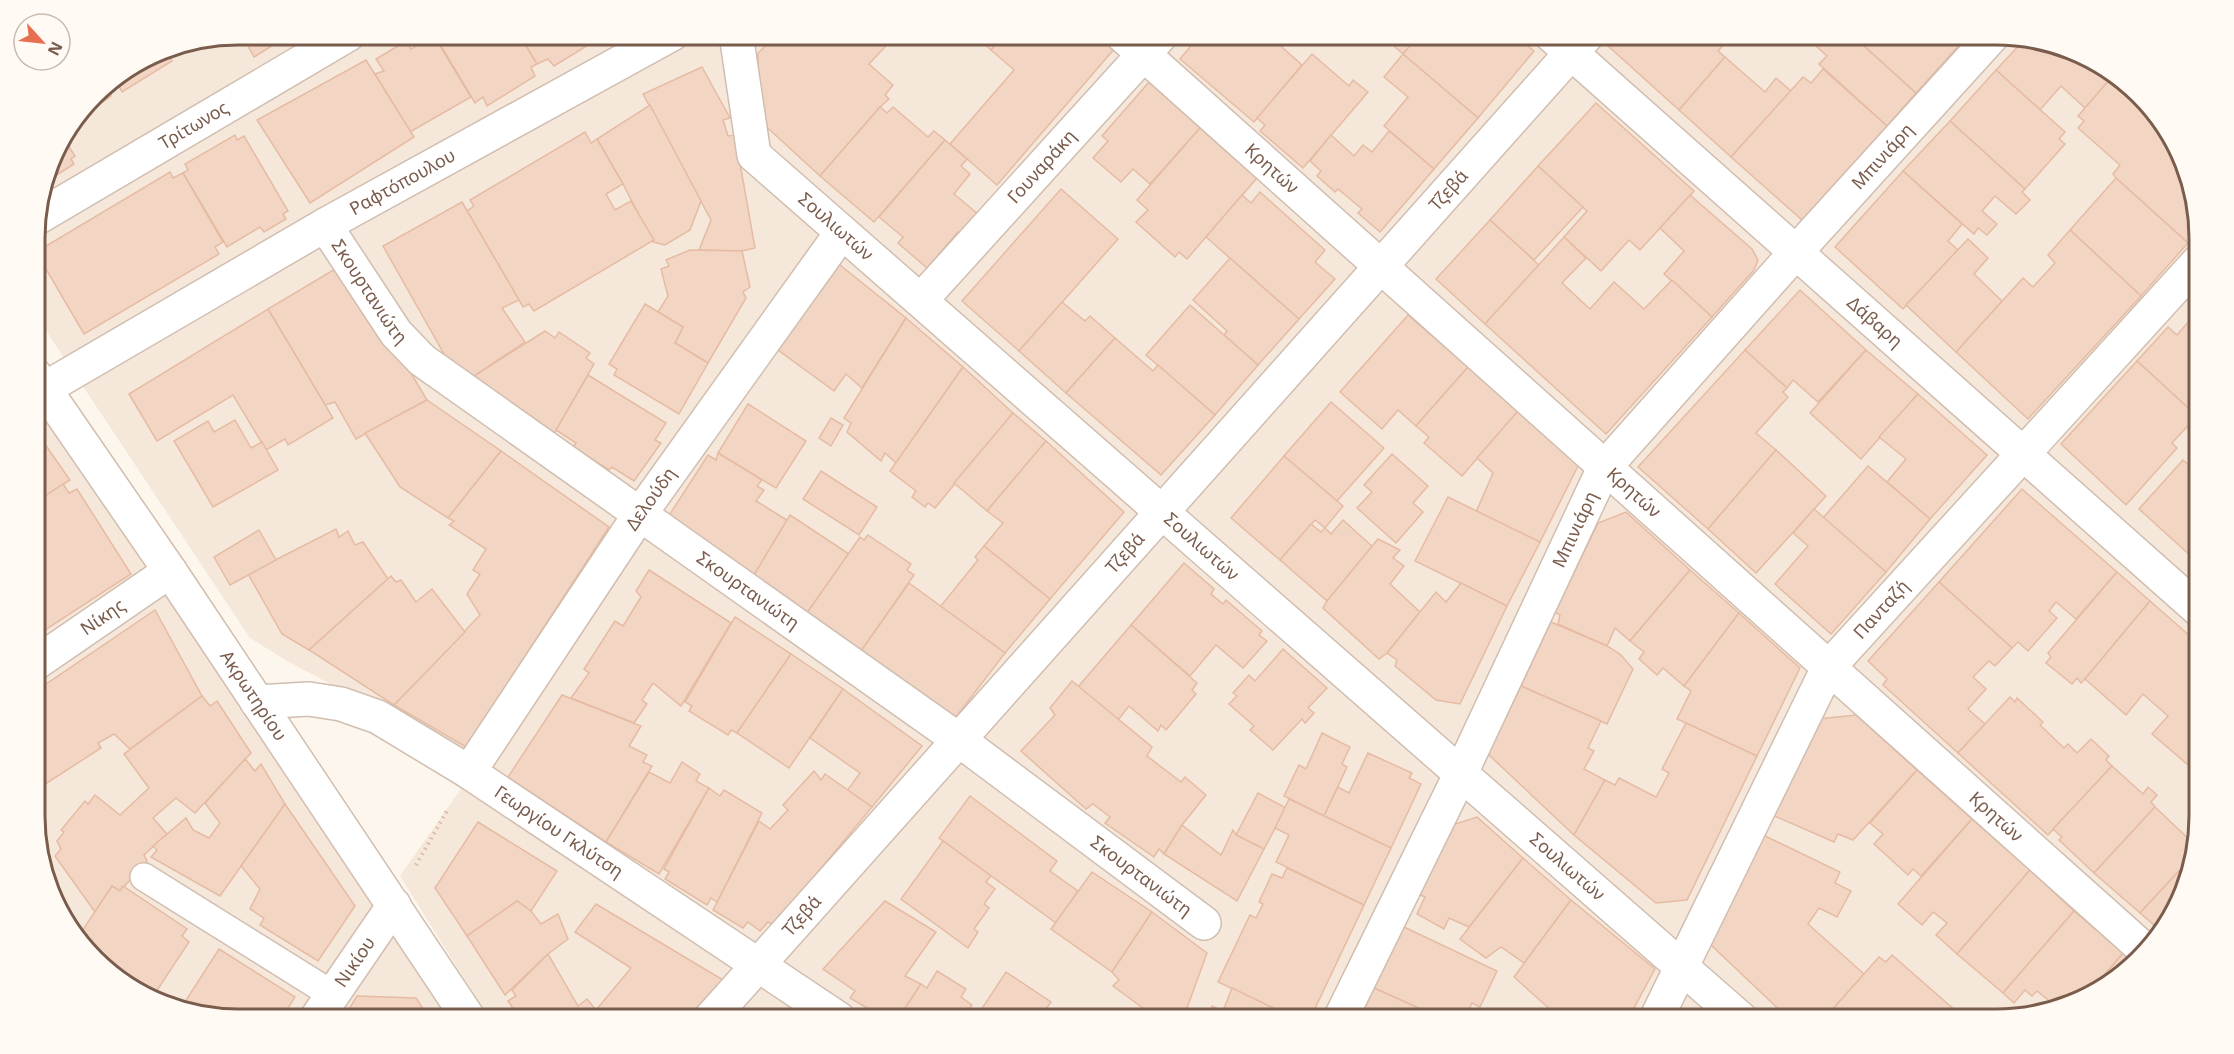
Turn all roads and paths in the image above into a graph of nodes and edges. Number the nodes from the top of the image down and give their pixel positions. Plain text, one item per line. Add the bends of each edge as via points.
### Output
1 (330, 45) edge
2 (652, 45) edge
3 (738, 45) edge
4 (1140, 45) edge
5 (1147, 45) edge
6 (1567, 45) edge
7 (1574, 45) edge
8 (1984, 45) edge
9 (47, 212) edge
10 (325, 225) junction
11 (842, 232) junction
12 (1796, 252) junction
13 (1381, 267) junction
14 (2189, 272) edge
15 (921, 300) junction
16 (45, 379) edge
17 (45, 389) edge
18 (2023, 455) junction
19 (1604, 468) junction
20 (1162, 512) junction
21 (640, 514) junction
22 (170, 572) junction
23 (2189, 601) edge
24 (45, 657) edge
25 (1828, 668) junction
26 (257, 702) junction
27 (959, 740) junction
28 (469, 772) junction
29 (1461, 773) junction
30 (144, 877) dead end
31 (394, 905) junction
32 (1204, 923) dead end
33 (2139, 945) edge
34 (757, 966) junction
35 (1682, 968) junction
36 (324, 1007) edge
37 (462, 1009) edge
38 (719, 1009) edge
39 (824, 1009) edge
40 (1345, 1009) edge
41 (1661, 1009) edge
42 (1729, 1009) edge

1 - 9 street, Τρίτωνος
2 - 10 street, Ραφτόπουλου
3 - 11 street, Σουλιωτών via 754,155
4 - 15 street, Γουναράκη
5 - 13 street, Κρητών
6 - 13 street, Τζεβά
7 - 12 street, Δάβαρη
8 - 12 street, Μπινιάρη
10 - 16 street, Ραφτόπουλου
10 - 21 street, Σκουρτανιώτη via 396,333 422,360
11 - 15 street, Σουλιωτών
11 - 21 street, Δελούδη
12 - 18 street, Δάβαρη
12 - 19 street, Μπινιάρη
13 - 19 street, Κρητών
13 - 20 street, Τζεβά
14 - 18 street, Πανταζή
15 - 20 street, Σουλιωτών
17 - 22 street, Ακρωτηρίου
18 - 23 street, Δάβαρη
18 - 25 street, Πανταζή
19 - 25 street, Κρητών
19 - 29 street, Μπινιάρη
20 - 27 street, Τζεβά
20 - 29 street, Σουλιωτών
21 - 27 street, Σκουρτανιώτη
21 - 28 street, Δελούδη
22 - 24 street, Νίκης
22 - 26 street, Ακρωτηρίου
25 - 33 street, Κρητών
25 - 35 street, Πανταζή
26 - 28 street, Γεωργίου Γκλύτση via 309,699 341,704 378,717
26 - 31 street, Ακρωτηρίου
27 - 32 street, Σκουρτανιώτη
27 - 34 street, Τζεβά
28 - 31 path
28 - 34 street, Γεωργίου Γκλύτση
29 - 35 street, Σουλιωτών
29 - 40 street, Μπινιάρη
30 - 36 lane
31 - 36 street, Νικίου
31 - 37 street, Ακρωτηρίου
34 - 38 street, Τζεβά
34 - 39 street, Γεωργίου Γκλύτση
35 - 41 street, Πανταζή
35 - 42 street, Σουλιωτών

